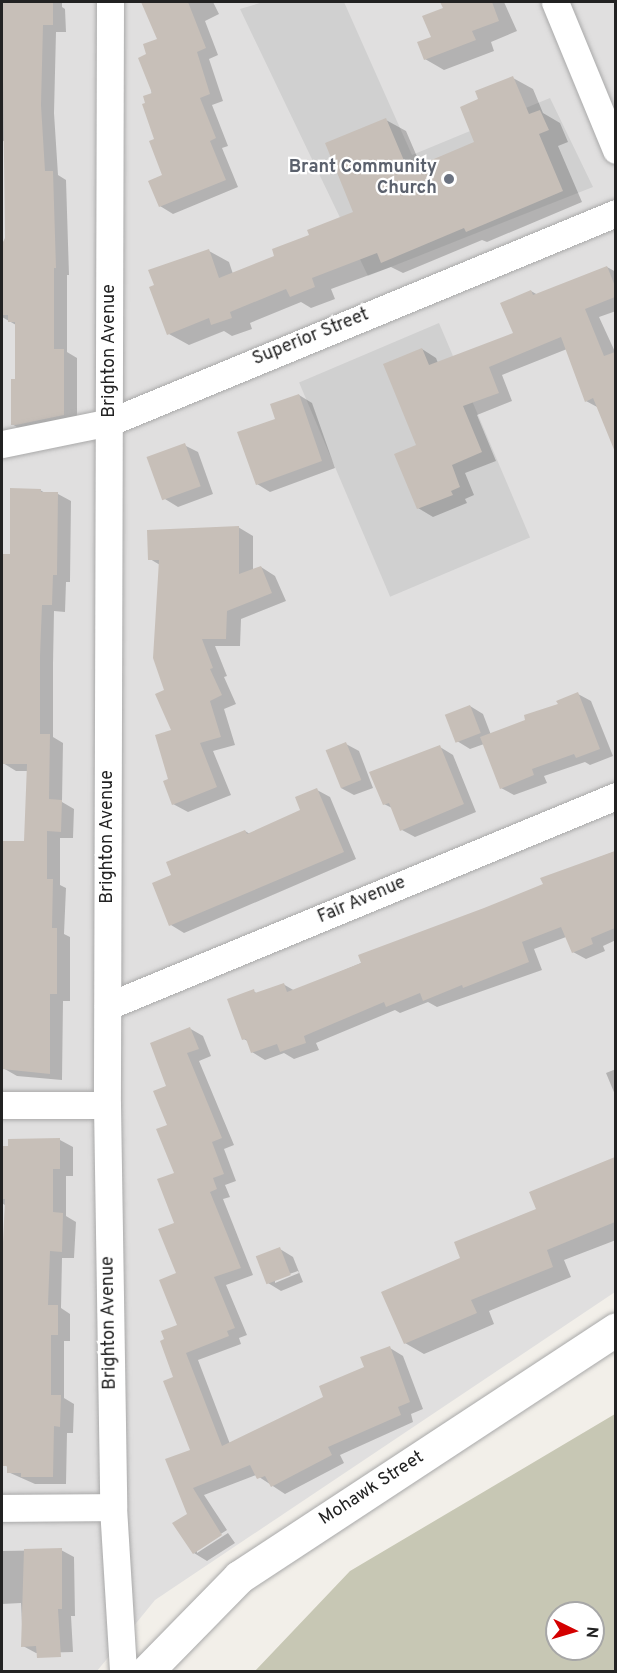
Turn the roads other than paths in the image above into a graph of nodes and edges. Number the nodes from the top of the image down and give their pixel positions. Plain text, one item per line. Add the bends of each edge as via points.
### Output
1 (110, 2) edge
2 (555, 2) edge
3 (615, 150) edge
4 (615, 213) edge
5 (110, 422) junction
6 (2, 444) edge
7 (615, 796) edge
8 (108, 1006) junction
9 (2, 1105) edge
10 (107, 1105) junction
11 (615, 1329) edge
12 (113, 1507) junction
13 (2, 1508) edge
14 (123, 1671) edge
15 (146, 1671) edge

1 - 5 street, Brighton Avenue
2 - 3 street
4 - 5 street, Superior Street
5 - 6 street, Superior Street
5 - 8 street, Brighton Avenue
7 - 8 street, Fair Avenue
8 - 10 street, Brighton Avenue
9 - 10 street
10 - 12 street, Brighton Avenue
11 - 15 street, Mohawk Street via 239,1577
12 - 13 street
12 - 14 street, Brighton Avenue

